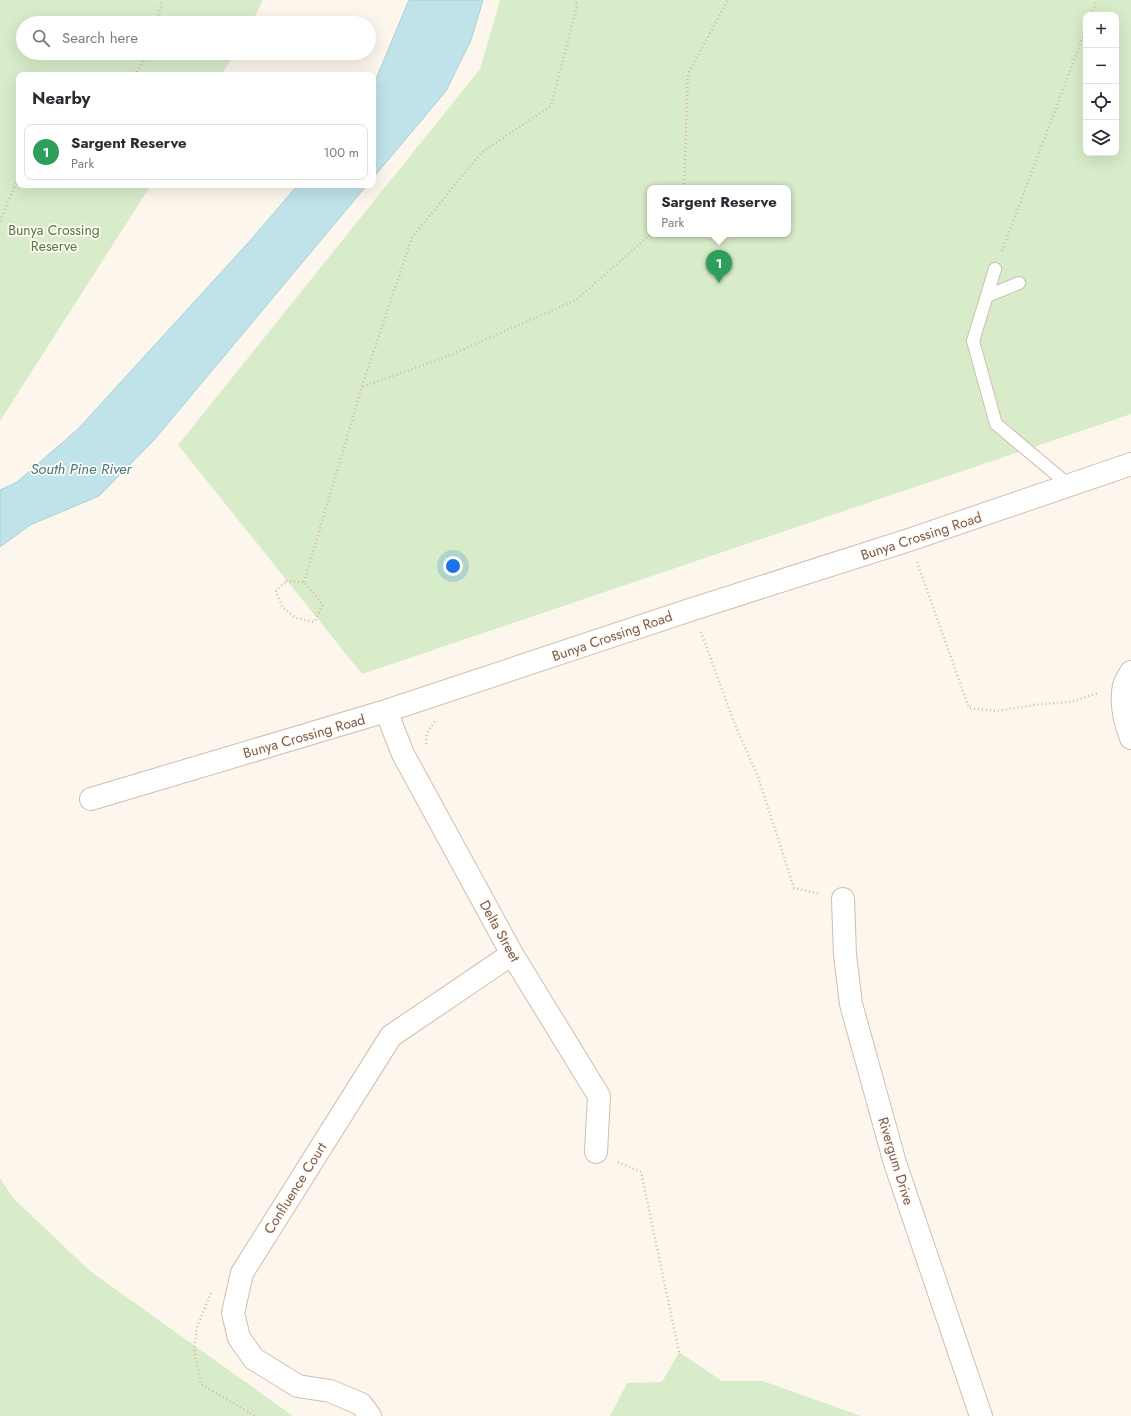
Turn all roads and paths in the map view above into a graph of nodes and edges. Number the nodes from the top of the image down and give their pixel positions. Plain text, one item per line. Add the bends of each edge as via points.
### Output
1 (162, 0) edge
2 (576, 0) edge
3 (728, 0) edge
4 (1097, 0) edge
5 (1092, 12) edge
6 (159, 16) edge
7 (1083, 36) edge
8 (145, 60) edge
9 (136, 72) edge
10 (16, 183) edge
11 (684, 185) edge
12 (0, 222) edge
13 (648, 237) edge
14 (995, 269) joint
15 (1019, 283) dead end
16 (987, 296) junction
17 (362, 387) junction
18 (1131, 464) edge
19 (1070, 486) junction
20 (909, 540) junction
21 (304, 582) junction
22 (693, 609) junction
23 (1128, 679) edge
24 (386, 712) junction
25 (437, 720) dead end
26 (1131, 738) edge
27 (403, 754) junction
28 (91, 799) dead end
29 (843, 900) joint
30 (512, 954) junction
31 (596, 1152) joint
32 (213, 1288) dead end
33 (679, 1352) dead end
34 (255, 1416) edge
35 (370, 1416) edge
36 (981, 1416) edge

1 - 6 path
2 - 17 path via 577,6 551,106 482,152 412,237
3 - 11 path via 688,74
4 - 5 path
7 - 14 path
8 - 9 path
10 - 12 path
13 - 17 path via 576,300 448,356
14 - 16 lane
15 - 16 lane
16 - 19 lane via 973,341 996,424
17 - 21 path
18 - 19 street, Bunya Crossing Road
19 - 20 street, Bunya Crossing Road
20 - 22 street, Bunya Crossing Road
20 - 23 path via 969,708 997,711 1072,702
21 - 21 path via 323,605 314,622 296,618 282,607 276,591 286,581
22 - 24 street, Bunya Crossing Road
22 - 29 path via 734,722 758,777 794,888
23 - 26 street via 1123,705
24 - 27 street, Delta Street
24 - 28 street, Bunya Crossing Road
25 - 27 path via 427,734 425,748
27 - 30 street, Delta Street
29 - 36 street, Rivergum Drive via 850,1004 895,1163
30 - 31 street, Delta Street via 599,1096
30 - 35 street, Confluence Court via 391,1036 242,1273 233,1313 239,1338 254,1359 298,1386 330,1391 361,1404
31 - 33 path via 641,1172
32 - 34 path via 197,1327 194,1350 201,1384

